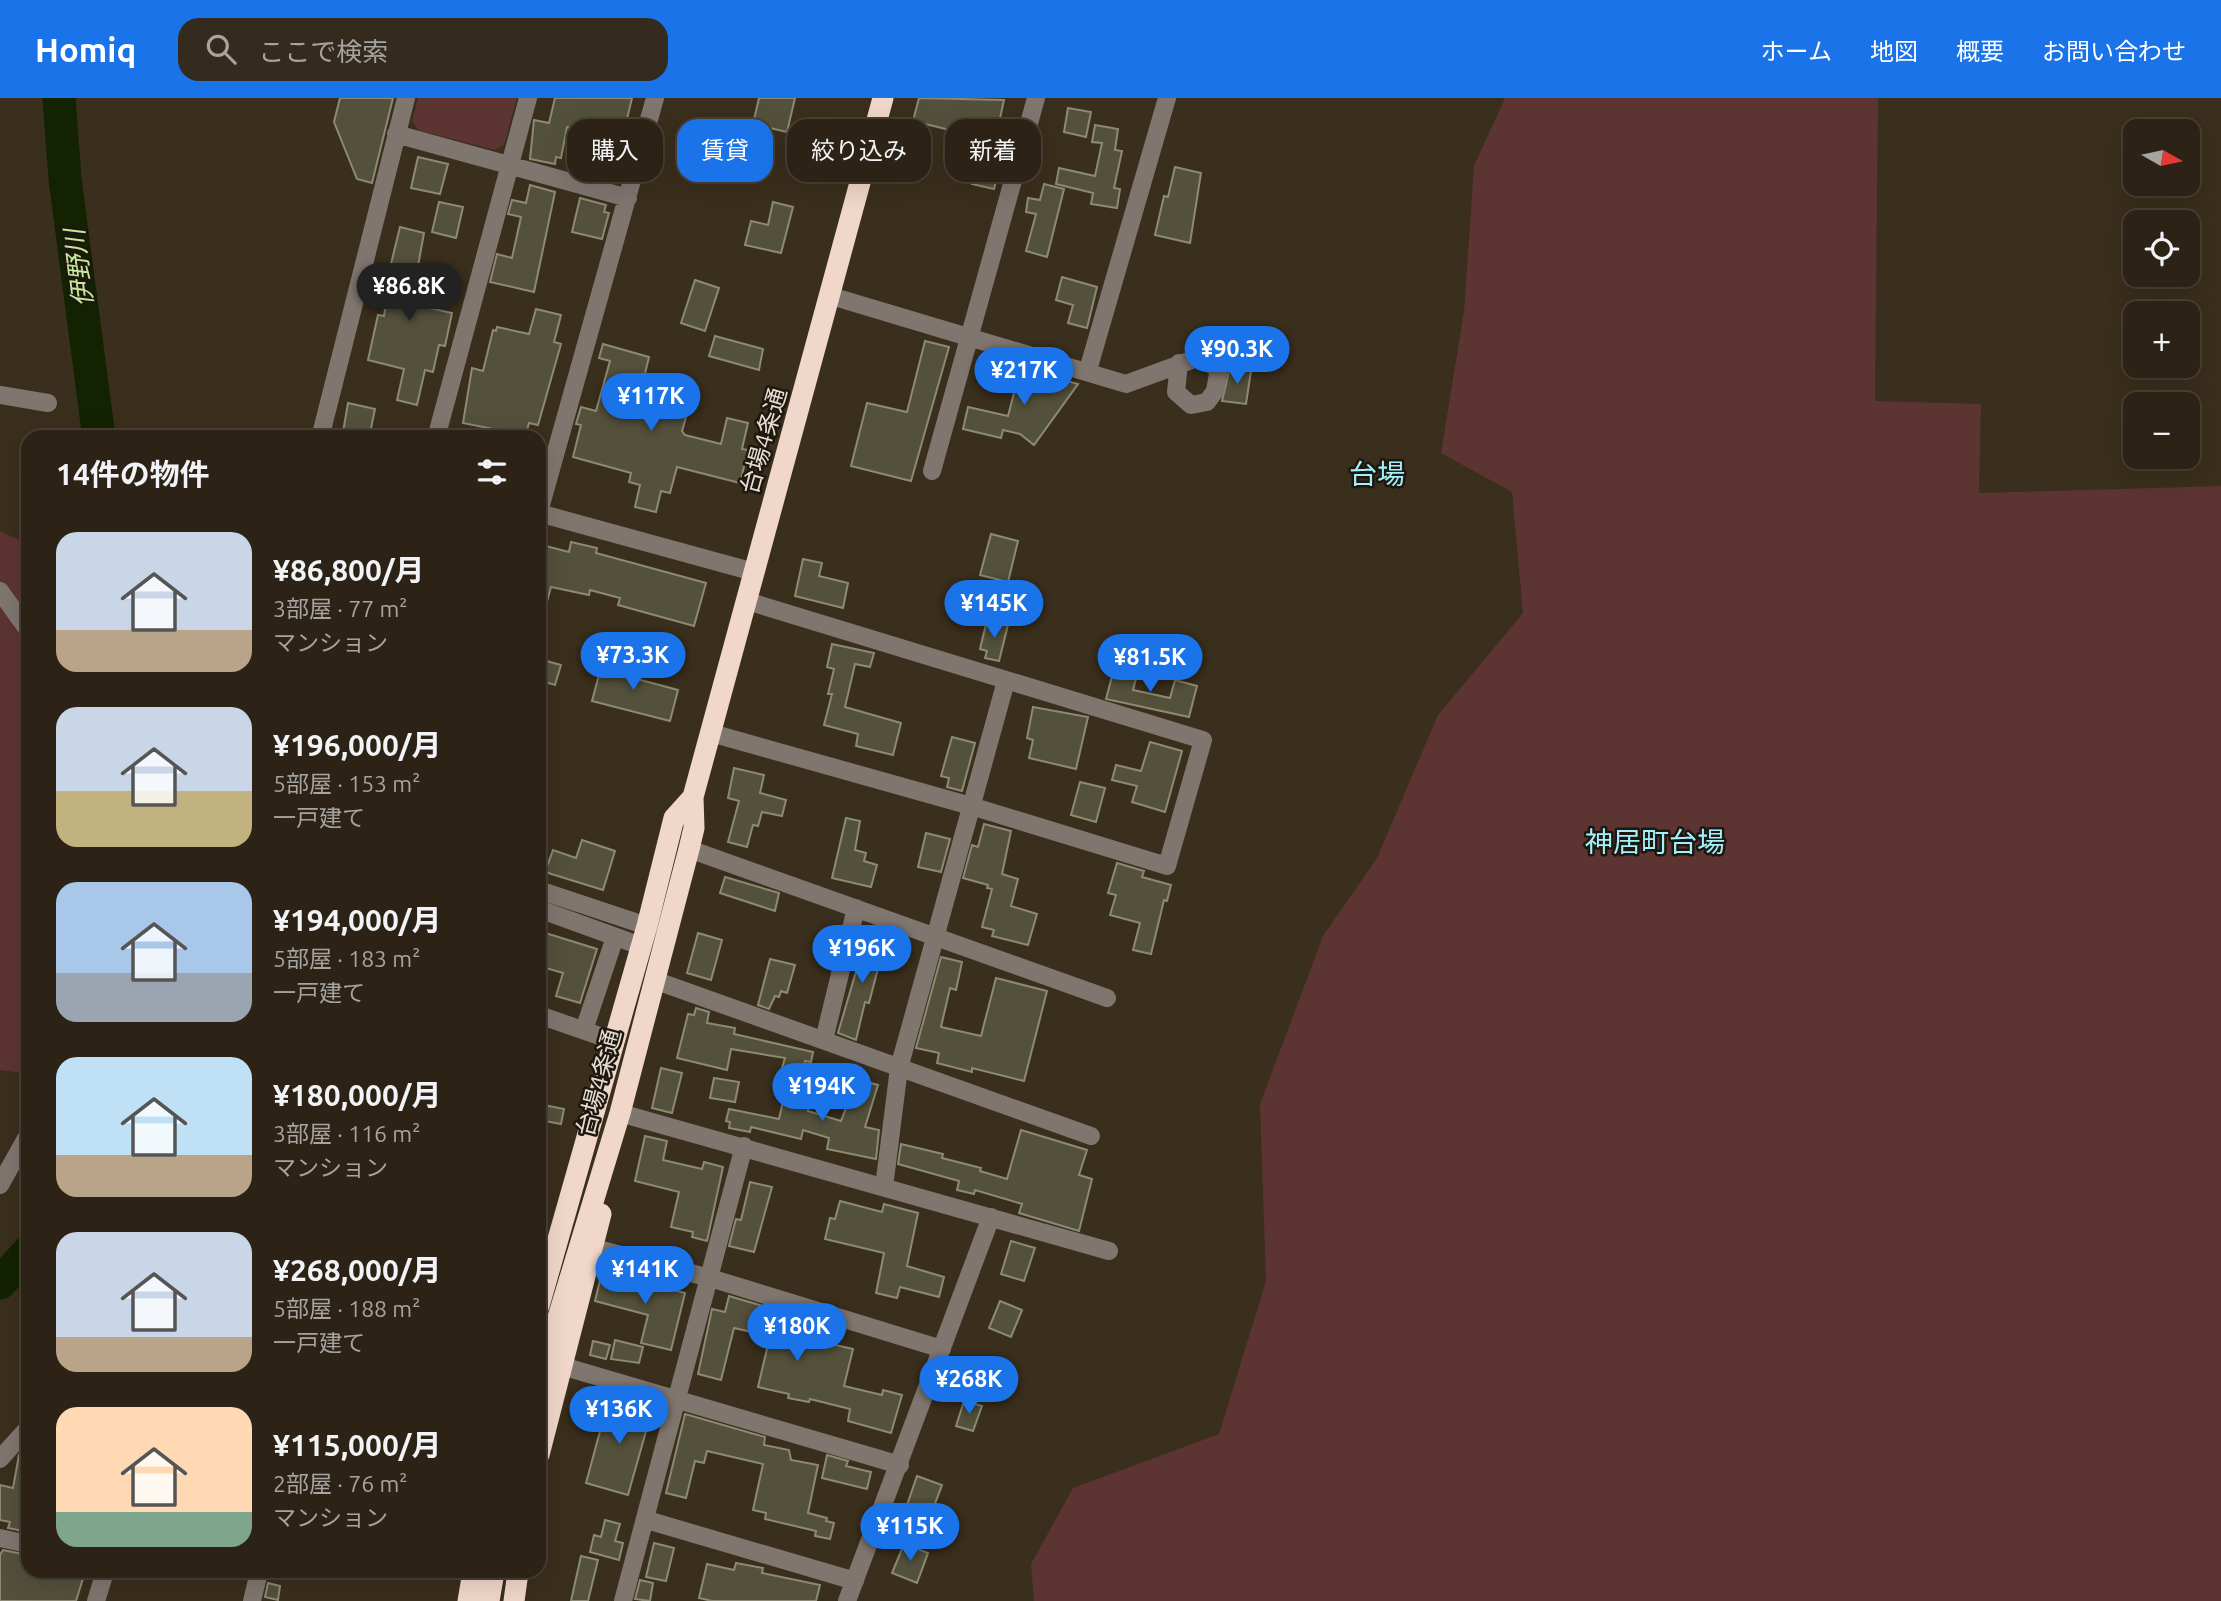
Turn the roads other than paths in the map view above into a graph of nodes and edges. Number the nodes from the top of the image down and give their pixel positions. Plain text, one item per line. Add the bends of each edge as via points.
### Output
1 (406, 98) edge
2 (528, 98) edge
3 (655, 98) edge
4 (883, 98) edge
5 (1036, 98) edge
6 (1167, 98) edge
7 (396, 134) junction
8 (510, 167) junction
9 (628, 198) junction
10 (831, 296) junction
11 (971, 335) junction
12 (1179, 363) dead end
13 (1088, 370) junction
14 (0, 395) edge
15 (48, 403) dead end
16 (322, 430) edge
17 (438, 430) edge
18 (932, 471) dead end
19 (546, 487) edge
20 (546, 514) edge
21 (754, 572) junction
22 (0, 591) edge
23 (747, 601) junction
24 (21, 620) edge
25 (1006, 681) junction
26 (711, 733) junction
27 (693, 797) junction
28 (971, 806) junction
29 (689, 849) junction
30 (546, 893) edge
31 (856, 908) junction
32 (546, 912) edge
33 (934, 934) junction
34 (644, 936) junction
35 (615, 937) junction
36 (654, 980) junction
37 (1107, 998) dead end
38 (546, 1017) edge
39 (584, 1030) junction
40 (824, 1040) junction
41 (614, 1041) junction
42 (899, 1068) junction
43 (620, 1113) junction
44 (1091, 1136) dead end
45 (744, 1146) junction
46 (21, 1148) edge
47 (0, 1185) edge
48 (884, 1187) junction
49 (991, 1217) junction
50 (594, 1248) junction
51 (1109, 1251) dead end
52 (710, 1278) junction
53 (546, 1281) edge
54 (942, 1349) junction
55 (546, 1369) edge
56 (676, 1399) junction
57 (21, 1436) edge
58 (0, 1459) edge
59 (900, 1465) junction
60 (647, 1520) junction
61 (0, 1538) edge
62 (21, 1542) edge
63 (103, 1578) edge
64 (258, 1578) edge
65 (472, 1578) edge
66 (493, 1578) edge
67 (517, 1578) edge
68 (855, 1581) junction
69 (96, 1601) edge
70 (252, 1601) edge
71 (468, 1601) edge
72 (489, 1601) edge
73 (514, 1601) edge
74 (623, 1601) edge
75 (847, 1601) edge

1 - 7 street
2 - 8 street
3 - 9 street
4 - 10 highway, 台場4条通
5 - 11 street
6 - 13 street
7 - 8 street
7 - 16 street
8 - 9 street
8 - 17 street
9 - 19 street
10 - 11 street
10 - 21 highway, 台場4条通
11 - 13 street
11 - 18 street
12 - 13 street via 1126,383
14 - 15 street
20 - 21 street
21 - 23 highway, 台場4条通
22 - 24 street
23 - 25 street
23 - 26 highway, 台場4条通
25 - 28 street
25 - 28 street via 1203,740 1167,866
26 - 27 highway, 台場4条通
26 - 28 street
27 - 29 highway, 台場4条通
27 - 34 highway, 台場4条通 via 674,818
28 - 33 street
29 - 31 street
29 - 36 highway, 台場4条通
30 - 34 street
31 - 33 street
31 - 40 street
32 - 35 street
33 - 37 street
33 - 42 street
34 - 35 street
34 - 41 highway, 台場4条通
35 - 39 street
36 - 40 street
36 - 43 highway, 台場4条通
38 - 39 street
39 - 41 street
40 - 42 street
41 - 53 highway, 台場4条通
42 - 44 street
42 - 48 street
43 - 45 street
43 - 50 highway
43 - 55 highway, 台場4条通
45 - 48 street
45 - 52 street
46 - 47 street
48 - 49 street
49 - 51 street
49 - 54 street
50 - 52 street
50 - 55 highway
52 - 54 street
52 - 56 street
54 - 59 street
55 - 56 street
56 - 59 street
56 - 60 street
57 - 58 street
59 - 68 street
60 - 68 street
60 - 74 street
61 - 62 street
63 - 69 street
64 - 70 street
65 - 71 highway
66 - 72 highway
67 - 73 highway
68 - 75 street

